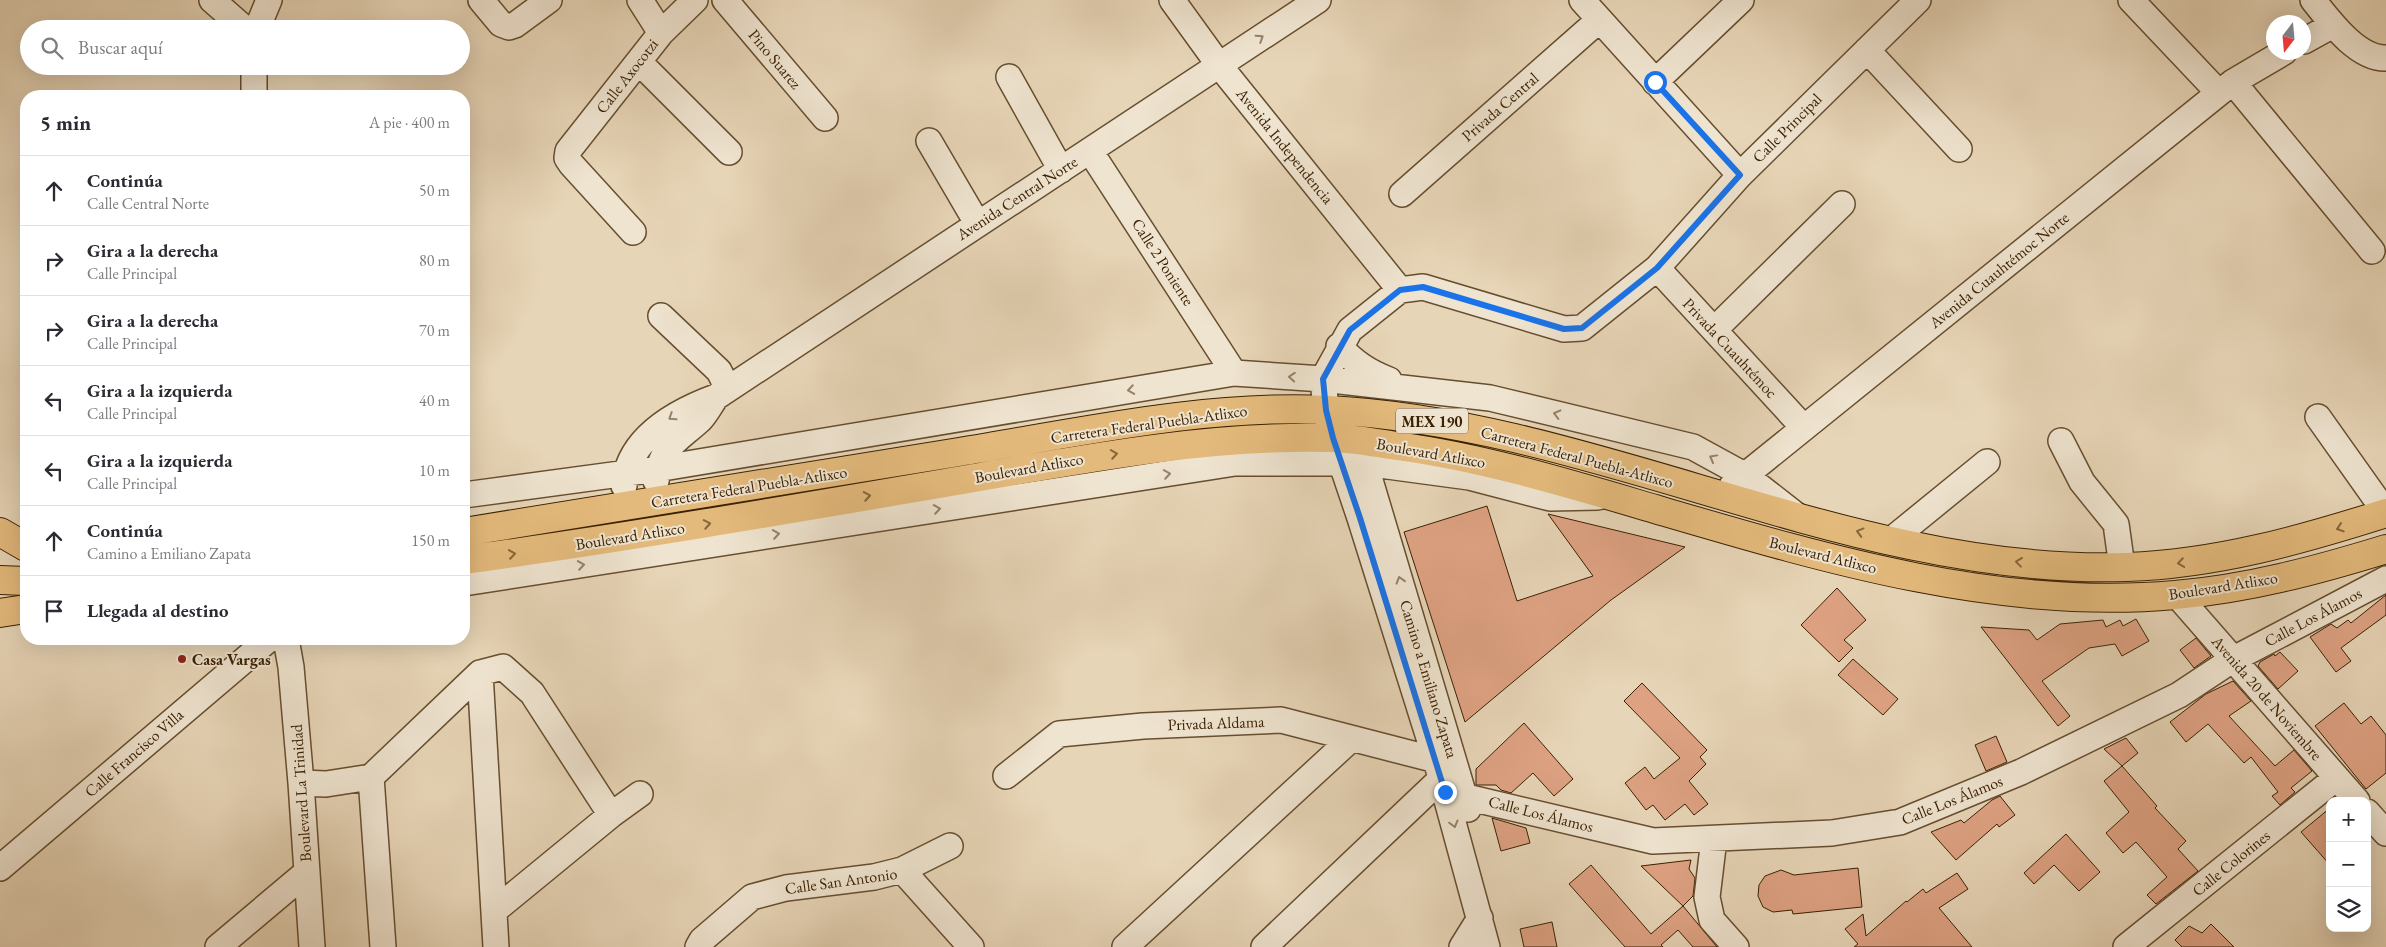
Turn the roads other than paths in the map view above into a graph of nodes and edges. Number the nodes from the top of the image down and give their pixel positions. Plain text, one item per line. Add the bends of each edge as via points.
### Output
1 (212, 0) edge
2 (268, 0) edge
3 (481, 0) edge
4 (550, 0) edge
5 (640, 0) edge
6 (696, 0) edge
7 (725, 0) edge
8 (1172, 0) edge
9 (1318, 0) edge
10 (1582, 0) edge
11 (1741, 0) edge
12 (1918, 0) edge
13 (2131, 0) edge
14 (2313, 0) edge
15 (235, 20) edge
16 (260, 20) edge
17 (1599, 20) junction
18 (2332, 25) junction
19 (661, 33) junction
20 (2311, 37) edge
21 (1867, 50) junction
22 (2386, 58) edge
23 (2271, 60) edge
24 (639, 62) junction
25 (1220, 65) junction
26 (254, 75) edge
27 (1009, 77) dead end
28 (1655, 82) junction
29 (2226, 87) junction
30 (254, 90) edge
31 (825, 118) dead end
32 (929, 141) dead end
33 (1960, 149) dead end
34 (1090, 150) junction
35 (729, 152) dead end
36 (1061, 170) junction
37 (1740, 175) junction
38 (1402, 194) dead end
39 (1842, 204) dead end
40 (978, 223) junction
41 (633, 232) dead end
42 (2372, 251) dead end
43 (1657, 268) junction
44 (1400, 290) junction
45 (661, 316) dead end
46 (1714, 330) junction
47 (1335, 367) junction
48 (1234, 373) junction
49 (1418, 390) junction
50 (722, 393) junction
51 (1339, 411) junction
52 (2318, 417) dead end
53 (1804, 428) junction
54 (2061, 441) dead end
55 (1349, 451) junction
56 (1987, 462) dead end
57 (657, 469) junction
58 (625, 474) junction
59 (1746, 476) junction
60 (470, 494) edge
61 (1719, 495) junction
62 (653, 503) junction
63 (622, 507) junction
64 (2386, 513) edge
65 (1796, 515) junction
66 (470, 531) edge
67 (1890, 541) junction
68 (650, 544) junction
69 (621, 548) junction
70 (2386, 549) edge
71 (470, 560) edge
72 (2122, 567) junction
73 (2386, 579) edge
74 (0, 580) edge
75 (20, 581) edge
76 (470, 582) edge
77 (2177, 595) junction
78 (20, 610) edge
79 (0, 613) edge
80 (262, 645) edge
81 (287, 645) edge
82 (2232, 660) junction
83 (480, 673) junction
84 (1351, 739) junction
85 (1006, 776) dead end
86 (371, 777) junction
87 (2336, 778) junction
88 (1447, 782) junction
89 (301, 783) junction
90 (640, 794) dead end
91 (2353, 797) edge
92 (611, 815) junction
93 (2371, 816) edge
94 (2386, 833) edge
95 (1714, 839) junction
96 (950, 846) dead end
97 (0, 868) edge
98 (902, 870) junction
99 (307, 872) junction
100 (494, 911) junction
101 (1480, 918) junction
102 (218, 947) edge
103 (312, 947) edge
104 (382, 947) edge
105 (496, 947) edge
106 (698, 947) edge
107 (971, 947) edge
108 (1125, 947) edge
109 (1264, 947) edge
110 (1462, 947) edge
111 (1487, 947) edge
112 (1503, 947) edge
113 (1736, 947) edge
114 (2126, 947) edge

1 - 15 street
2 - 16 street
3 - 4 street via 508,28
5 - 19 street
6 - 19 street, Calle Axocotzi
7 - 31 street, Pino Suarez
8 - 25 street, Avenida Independencia
25 -> 9 street, Avenida Central Norte
10 - 17 street
11 - 28 street
12 - 21 street, Calle Principal
13 - 29 street
14 - 18 street
17 - 28 street
17 - 38 street, Privada Central
18 - 20 street
18 - 22 street via 2361,51
19 - 24 street, Calle Axocotzi
21 - 33 street
21 - 37 street, Calle Principal
23 - 29 street, Avenida Cuauhtémoc Norte
24 - 35 street
24 - 41 street, Calle Axocotzi via 568,151 567,158
25 - 34 street, Avenida Central Norte
25 - 44 street, Avenida Independencia
26 - 30 street
27 - 36 street
28 - 37 street
29 - 42 street
29 - 53 street, Avenida Cuauhtémoc Norte
32 - 40 street
34 - 36 street, Avenida Central Norte
34 - 48 street, Calle 2 Poniente
36 - 40 street, Avenida Central Norte
37 - 43 street, Calle Principal
39 - 46 street
40 - 50 street, Avenida Central Norte
43 - 44 street, Calle Principal via 1582,328 1564,329 1423,287
43 - 46 street, Privada Cuauhtémoc
44 - 47 street via 1350,330
45 - 50 street via 719,371
46 - 53 street, Privada Cuauhtémoc
47 -> 48 street
47 - 49 street
47 - 49 street via 1355,363 1371,374
47 - 51 street
48 -> 57 street
59 -> 49 street via 1693,448 1490,398
50 - 57 street, Avenida Central Norte via 702,418 671,443
50 -> 58 street, Avenida Central Norte via 688,407 656,428 636,450
51 - 55 street, Camino a Emiliano Zapata
51 - 61 main road, Carretera Federal Puebla-Atlixco / MEX 190 via 1429,420 1509,437
51 - 62 main road, Carretera Federal Puebla-Atlixco / MEX 190 via 1238,410 1113,427
52 - 64 street
53 - 59 street, Avenida Cuauhtémoc Norte
54 - 72 street via 2082,482 2116,524
68 -> 55 main road, Boulevard Atlixco / MEX 190 via 1118,453 1235,440
55 - 77 main road, Boulevard Atlixco / MEX 190 via 1425,450 1498,465 1740,534 1886,571 1974,588 2120,598
88 -> 55 street, Camino a Emiliano Zapata
55 - 88 street, Camino a Emiliano Zapata via 1360,518
56 - 67 street
57 - 58 street
57 - 62 street, Avenida Central Norte
58 - 60 street
58 - 63 street, Avenida Central Norte
59 - 61 street, Avenida Cuauhtémoc Norte
59 - 65 street
61 - 65 main road, Carretera Federal Puebla-Atlixco / MEX 190
62 - 63 main road, Carretera Federal Puebla-Atlixco / MEX 190
62 - 68 street, Avenida Central Norte
63 - 66 main road, Carretera Federal Puebla-Atlixco / MEX 190
63 - 69 street, Avenida Central Norte
64 -> 72 main road, Carretera Federal Puebla-Atlixco / MEX 190 via 2316,536 2258,550 2174,565
67 -> 65 main road, Carretera Federal Puebla-Atlixco / MEX 190
72 -> 67 main road, Carretera Federal Puebla-Atlixco / MEX 190 via 2044,565
68 - 69 main road, Boulevard Atlixco / MEX 190
71 -> 69 main road, Boulevard Atlixco / MEX 190
76 -> 69 street
70 - 77 main road, Boulevard Atlixco / MEX 190 via 2261,583
73 - 82 street, Calle Los Álamos
74 - 75 main road
77 - 82 street, Avenida 20 de Noviembre
78 - 79 main road
80 - 97 street, Calle Francisco Villa
81 - 89 street, Boulevard La Trinidad
82 - 87 street, Avenida 20 de Noviembre
82 - 95 street, Calle Los Álamos via 2178,695 2021,772 1900,822 1832,833
83 - 86 street
83 - 92 street via 503,667 532,693
83 - 100 street
84 - 85 street, Privada Aldama via 1281,720 1143,726 1059,734
84 - 88 street, Privada Aldama
84 - 108 street
86 - 89 street via 326,784
86 - 104 street
87 - 91 street, Avenida 20 de Noviembre
87 - 114 street, Calle Colorines
88 - 95 street, Calle Los Álamos via 1653,841
88 -> 101 street, Camino a Emiliano Zapata
88 - 109 street
88 - 112 street, Camino a Emiliano Zapata
89 - 99 street, Boulevard La Trinidad
90 - 92 street
92 - 100 street
93 - 94 street
95 - 113 street via 1707,897 1712,920
96 - 98 street
98 - 106 street, Calle San Antonio via 874,877 786,888 752,898
98 - 107 street, Calle San Antonio
99 - 102 street
99 - 103 street, Boulevard La Trinidad
100 - 105 street
101 - 110 street
101 - 111 street, Camino a Emiliano Zapata

